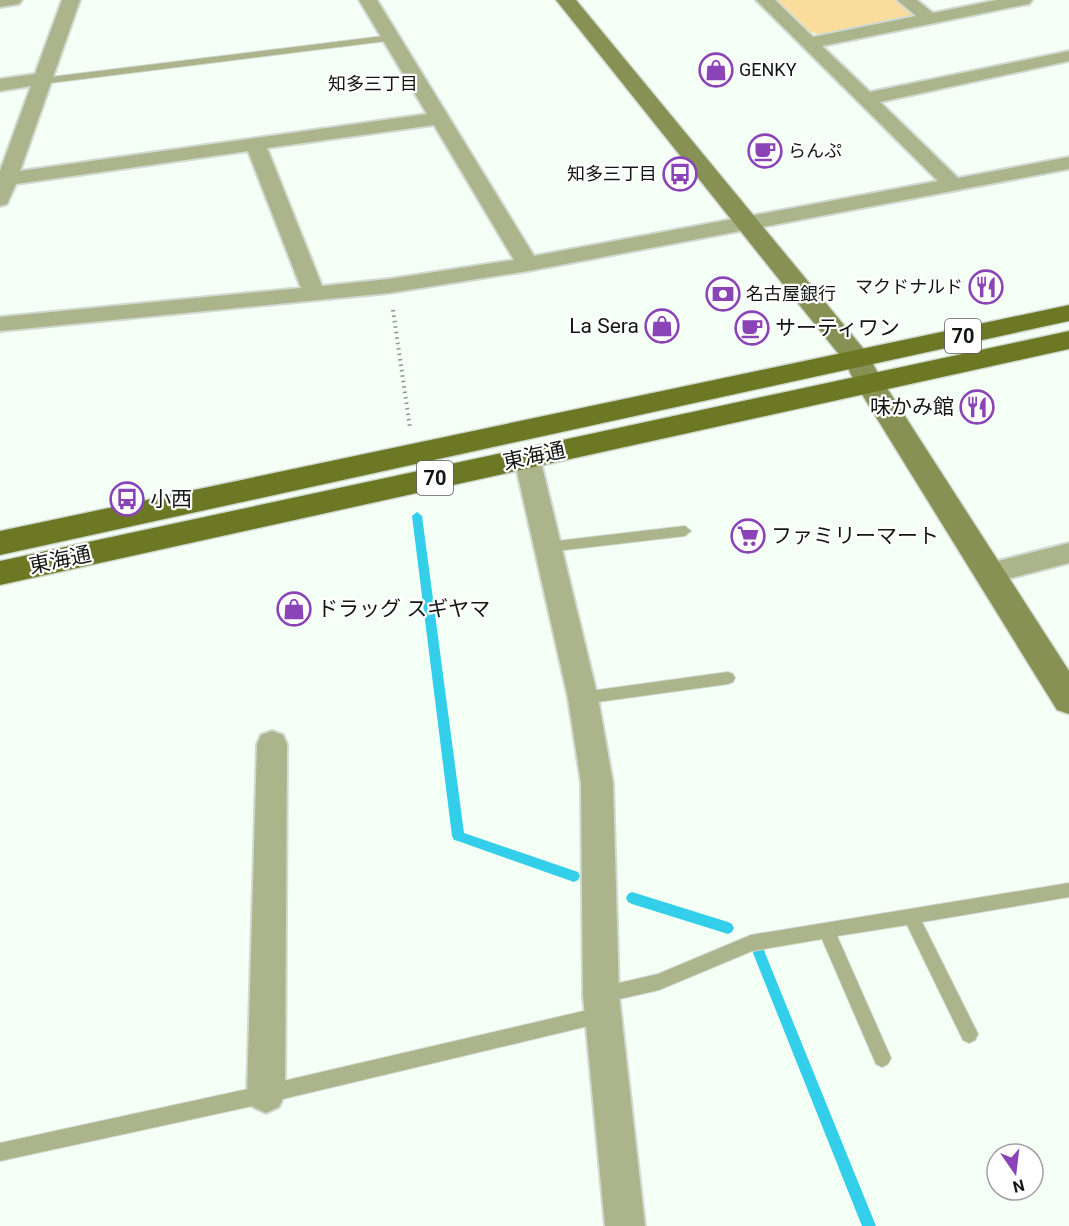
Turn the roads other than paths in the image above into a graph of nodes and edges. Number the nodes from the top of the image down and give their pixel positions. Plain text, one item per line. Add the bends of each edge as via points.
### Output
1 (13, 0) edge
2 (71, 0) edge
3 (369, 0) edge
4 (566, 0) edge
5 (765, 0) edge
6 (906, 0) edge
7 (1023, 0) edge
8 (0, 2) edge
9 (931, 20) junction
10 (392, 38) junction
11 (810, 44) junction
12 (1069, 56) edge
13 (43, 80) junction
14 (0, 85) edge
15 (866, 99) junction
16 (440, 118) junction
17 (255, 144) junction
18 (1069, 164) edge
19 (4, 179) edge
20 (954, 185) junction
21 (0, 201) edge
22 (747, 224) junction
23 (528, 264) junction
24 (314, 293) junction
25 (1069, 314) edge
26 (0, 324) edge
27 (1069, 340) edge
28 (863, 371) junction
29 (526, 458) junction
30 (684, 531) dead end
31 (0, 543) edge
32 (548, 547) junction
33 (1069, 553) edge
34 (0, 573) edge
35 (988, 573) junction
36 (728, 678) dead end
37 (583, 698) junction
38 (1069, 700) edge
39 (272, 744) dead end
40 (1069, 890) edge
41 (911, 916) junction
42 (826, 930) junction
43 (602, 1005) junction
44 (969, 1034) dead end
45 (882, 1058) dead end
46 (267, 1094) junction
47 (0, 1152) edge
48 (626, 1226) edge

1 - 8 street
2 - 13 street
3 - 10 street
4 - 22 street
5 - 11 street
6 - 9 street
7 - 9 street
9 - 11 street
10 - 13 lane
10 - 16 street
11 - 15 street
12 - 15 street
13 - 14 street
13 - 19 street
15 - 20 street
16 - 17 street
16 - 23 street
17 - 19 street
17 - 24 street
18 - 20 street
19 - 21 street
20 - 22 street
22 - 23 street
22 - 28 street
23 - 24 street via 389,286
24 - 26 street
25 - 28 main road, 東海通 / 70
27 - 28 main road, 東海通 / 70
28 - 29 main road, 東海通 / 70
28 - 31 main road, 東海通 / 70 via 414,455
28 - 35 street
29 - 32 street
29 - 34 main road, 東海通 / 70
30 - 32 lane
32 - 37 street
33 - 35 street
35 - 38 street
36 - 37 lane
37 - 43 street via 597,783
39 - 46 street
40 - 41 lane
41 - 42 lane
41 - 44 lane
42 - 43 lane via 751,943
42 - 45 lane
43 - 46 lane
43 - 48 street
46 - 47 lane

